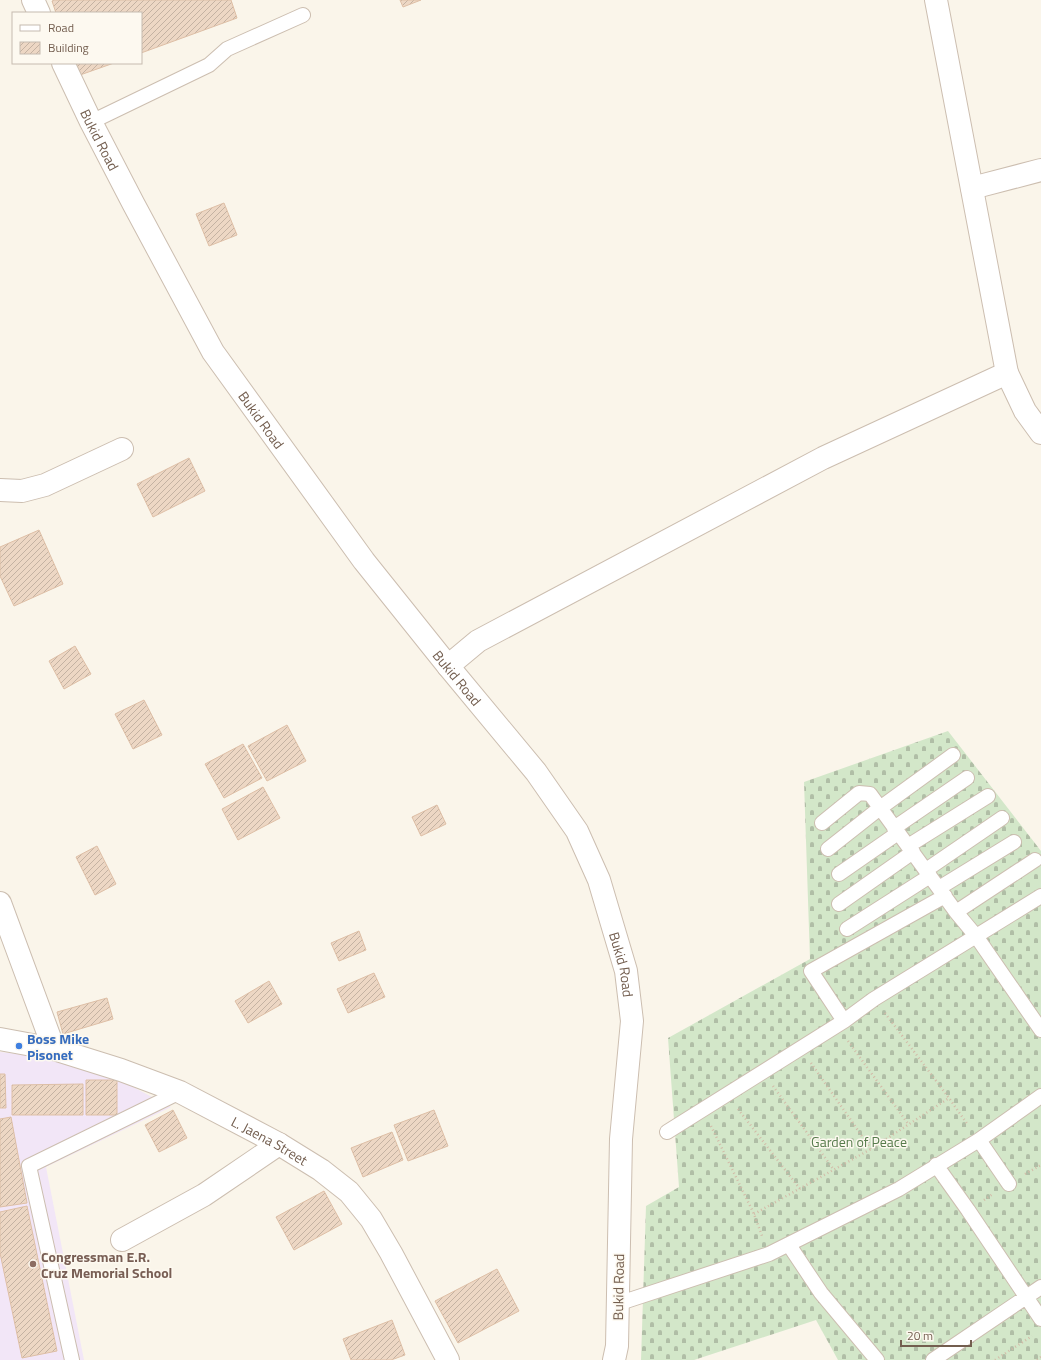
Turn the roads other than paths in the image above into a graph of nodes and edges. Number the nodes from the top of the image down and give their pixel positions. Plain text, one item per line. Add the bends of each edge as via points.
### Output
1 (33, 0) edge
2 (936, 0) edge
3 (39, 12) edge
4 (303, 15) dead end
5 (63, 64) edge
6 (91, 122) junction
7 (1041, 170) edge
8 (972, 188) junction
9 (1007, 373) junction
10 (1041, 433) edge
11 (122, 449) dead end
12 (0, 490) edge
13 (448, 666) junction
14 (952, 755) dead end
15 (967, 778) dead end
16 (988, 796) dead end
17 (880, 808) junction
18 (1002, 818) dead end
19 (822, 823) dead end
20 (896, 830) junction
21 (1014, 842) dead end
22 (828, 848) dead end
23 (910, 849) junction
24 (1035, 860) dead end
25 (928, 873) junction
26 (839, 874) dead end
27 (942, 892) junction
28 (1041, 896) edge
29 (0, 903) edge
30 (839, 904) dead end
31 (956, 912) junction
32 (847, 929) dead end
33 (976, 936) junction
34 (840, 1023) junction
35 (1041, 1030) edge
36 (0, 1039) edge
37 (54, 1049) junction
38 (180, 1092) junction
39 (1041, 1096) edge
40 (667, 1132) dead end
41 (978, 1140) junction
42 (279, 1144) junction
43 (936, 1166) junction
44 (1009, 1184) dead end
45 (122, 1240) dead end
46 (789, 1245) junction
47 (1041, 1287) edge
48 (1026, 1296) junction
49 (618, 1304) junction
50 (1041, 1319) edge
51 (72, 1360) edge
52 (448, 1360) edge
53 (614, 1360) edge
54 (877, 1360) edge
55 (933, 1360) edge

1 - 3 street
2 - 8 street
4 - 6 lane via 227,49 208,65
5 - 6 street, Bukid Road
6 - 13 street, Bukid Road via 213,352 364,561
7 - 8 street
8 - 9 street
9 - 10 street via 1025,411
9 - 13 street via 816,461 478,641
11 - 12 street via 45,485 22,491
13 - 49 street, Bukid Road via 536,772 577,831 599,880 626,970 632,1021 621,1139
14 - 17 lane
15 - 20 lane
16 - 23 lane
17 - 19 lane via 870,794 859,793
17 - 20 lane
17 - 22 lane
18 - 25 lane
20 - 23 lane
20 - 26 lane
21 - 27 lane
23 - 25 lane
23 - 30 lane
24 - 31 lane
25 - 27 lane
25 - 32 lane
27 - 31 lane
27 - 34 lane via 811,971
28 - 33 lane
29 - 37 street
31 - 33 lane
33 - 34 lane
33 - 35 lane
34 - 40 lane
36 - 37 street, L. Jaena Street
37 - 38 street, L. Jaena Street
38 - 42 street, L. Jaena Street
38 - 51 lane via 29,1166
39 - 41 lane
41 - 43 lane
41 - 44 lane
42 - 45 street via 204,1195
42 - 52 street, L. Jaena Street via 321,1170 349,1192 371,1219
43 - 46 lane via 898,1189
43 - 48 lane
46 - 49 lane
46 - 54 lane via 821,1293
47 - 48 lane
48 - 50 lane
48 - 55 lane
49 - 53 street, Bukid Road

